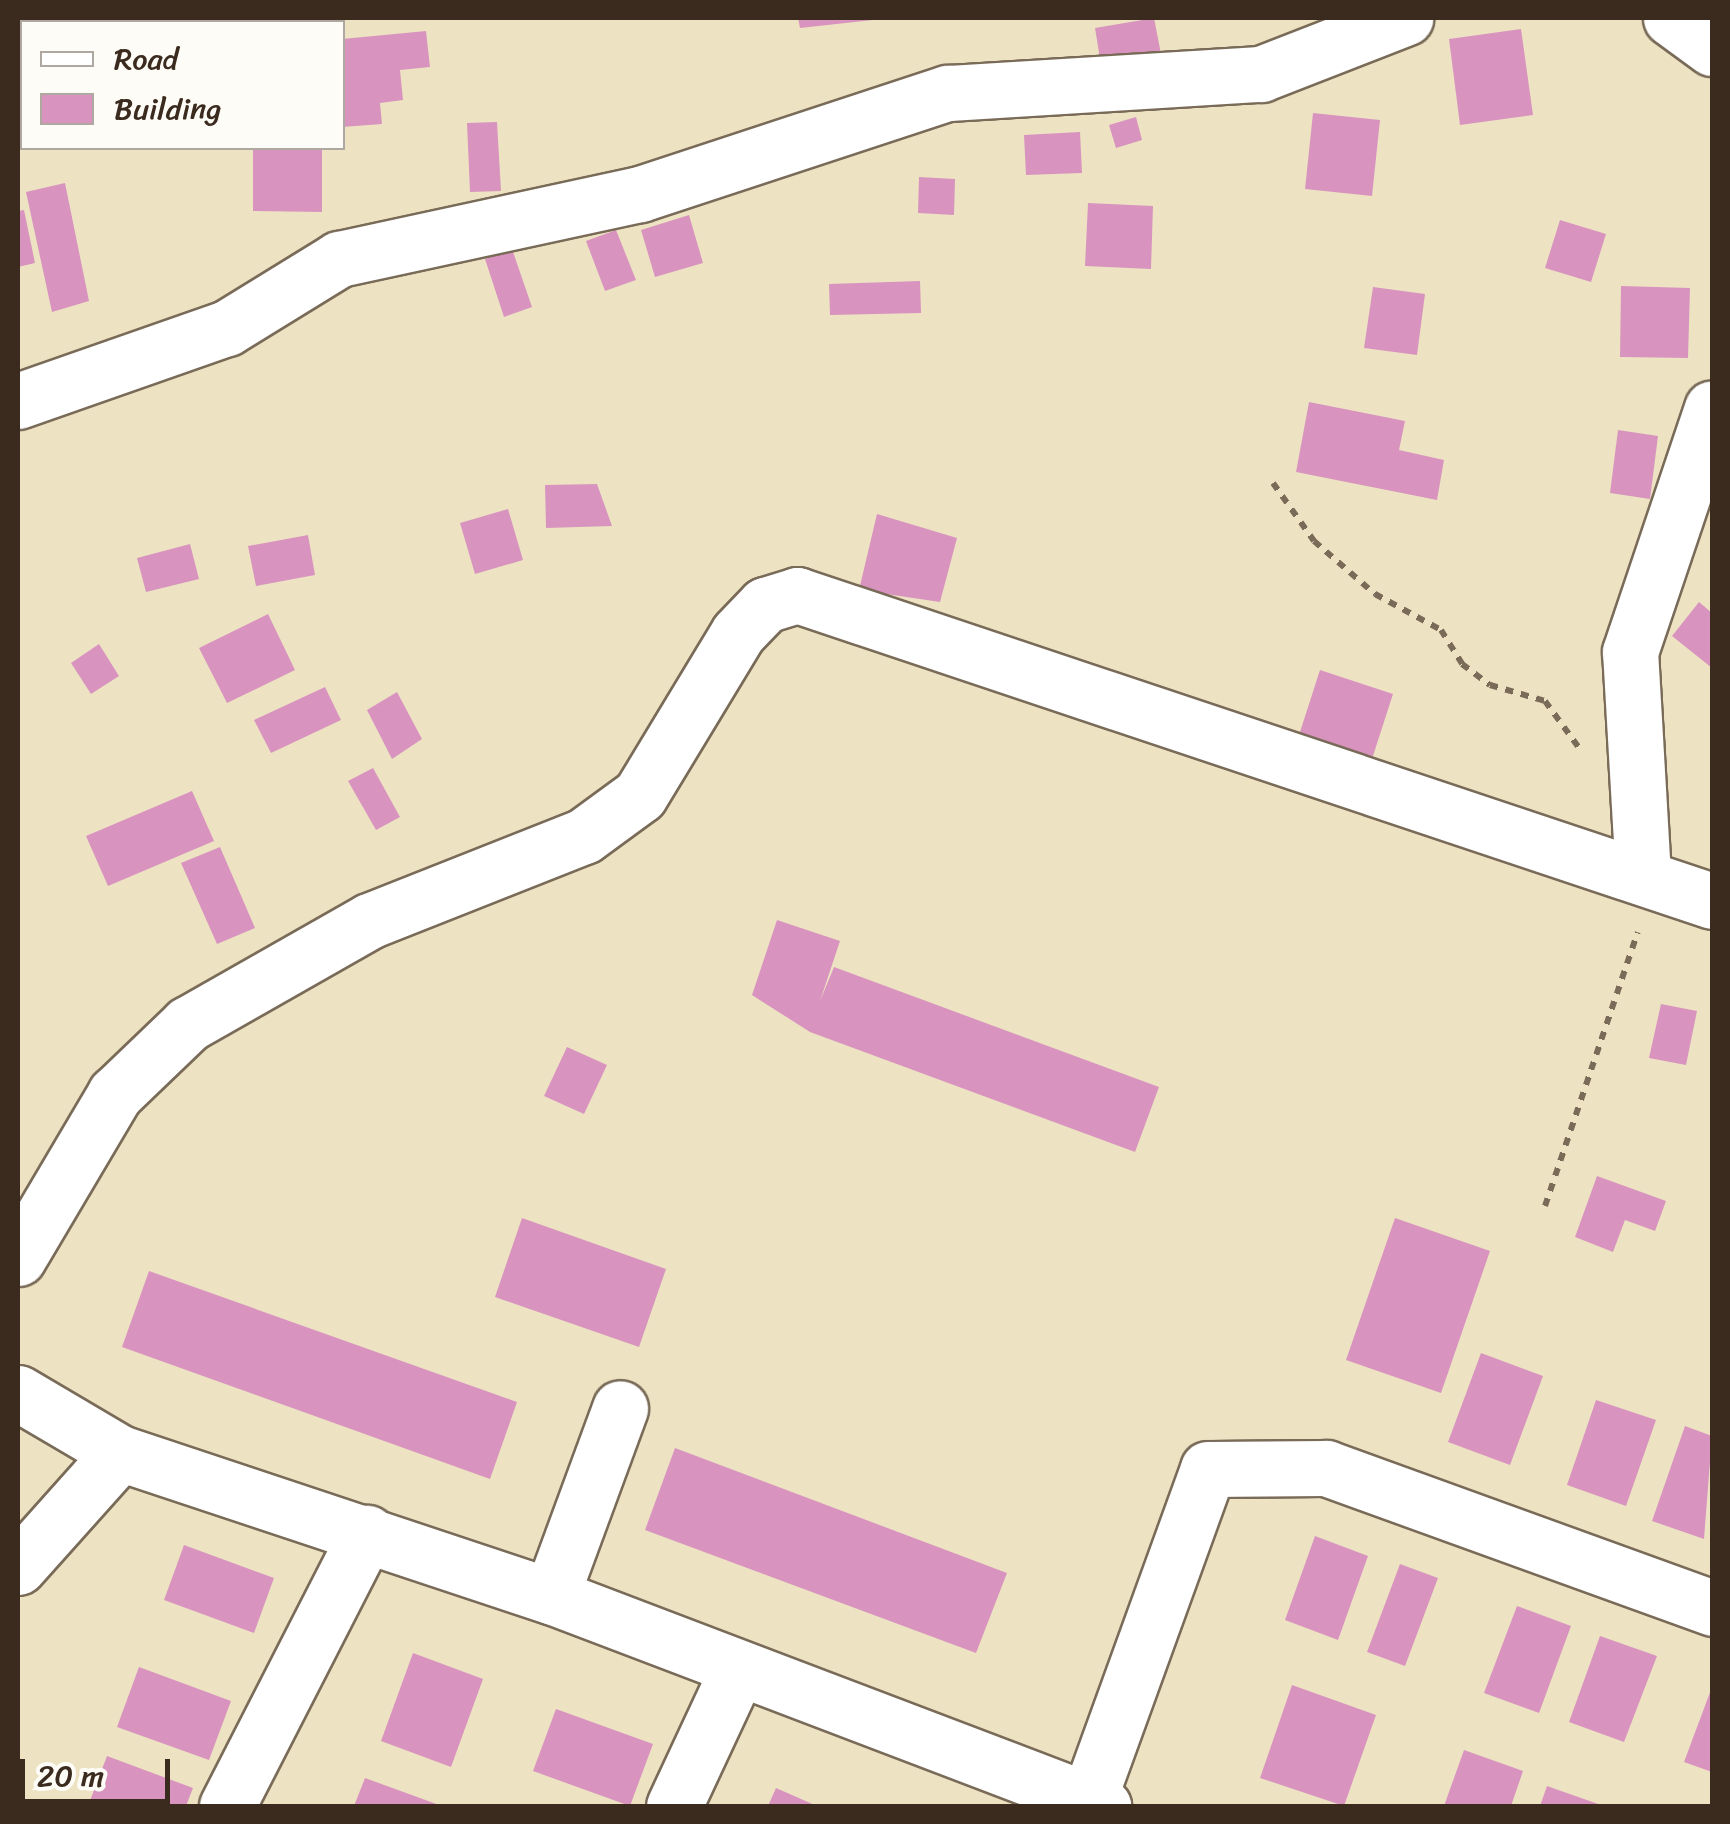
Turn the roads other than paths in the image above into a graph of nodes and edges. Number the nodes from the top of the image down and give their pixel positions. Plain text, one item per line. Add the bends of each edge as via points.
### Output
1 (1405, 18) edge
2 (1671, 18) edge
3 (1712, 48) edge
4 (18, 401) edge
5 (1705, 445) edge
6 (1643, 876) junction
7 (1712, 901) edge
8 (18, 1258) edge
9 (18, 1394) edge
10 (620, 1408) dead end
11 (120, 1454) junction
12 (367, 1534) junction
13 (18, 1567) edge
14 (551, 1596) junction
15 (1712, 1608) edge
16 (738, 1670) junction
17 (1092, 1805) edge
18 (227, 1806) edge
19 (674, 1806) edge

1 - 4 street via 1261,74 948,94 640,194 340,259 227,328
2 - 3 street
5 - 6 street via 1630,652
6 - 7 street
6 - 8 street via 797,595 765,605 738,633 640,795 584,836 369,921 188,1024 115,1094
9 - 11 street
10 - 14 street
11 - 12 street
11 - 13 street
12 - 14 street
12 - 18 street
14 - 16 street
15 - 17 street via 1326,1468 1208,1469
16 - 17 street
16 - 19 street

